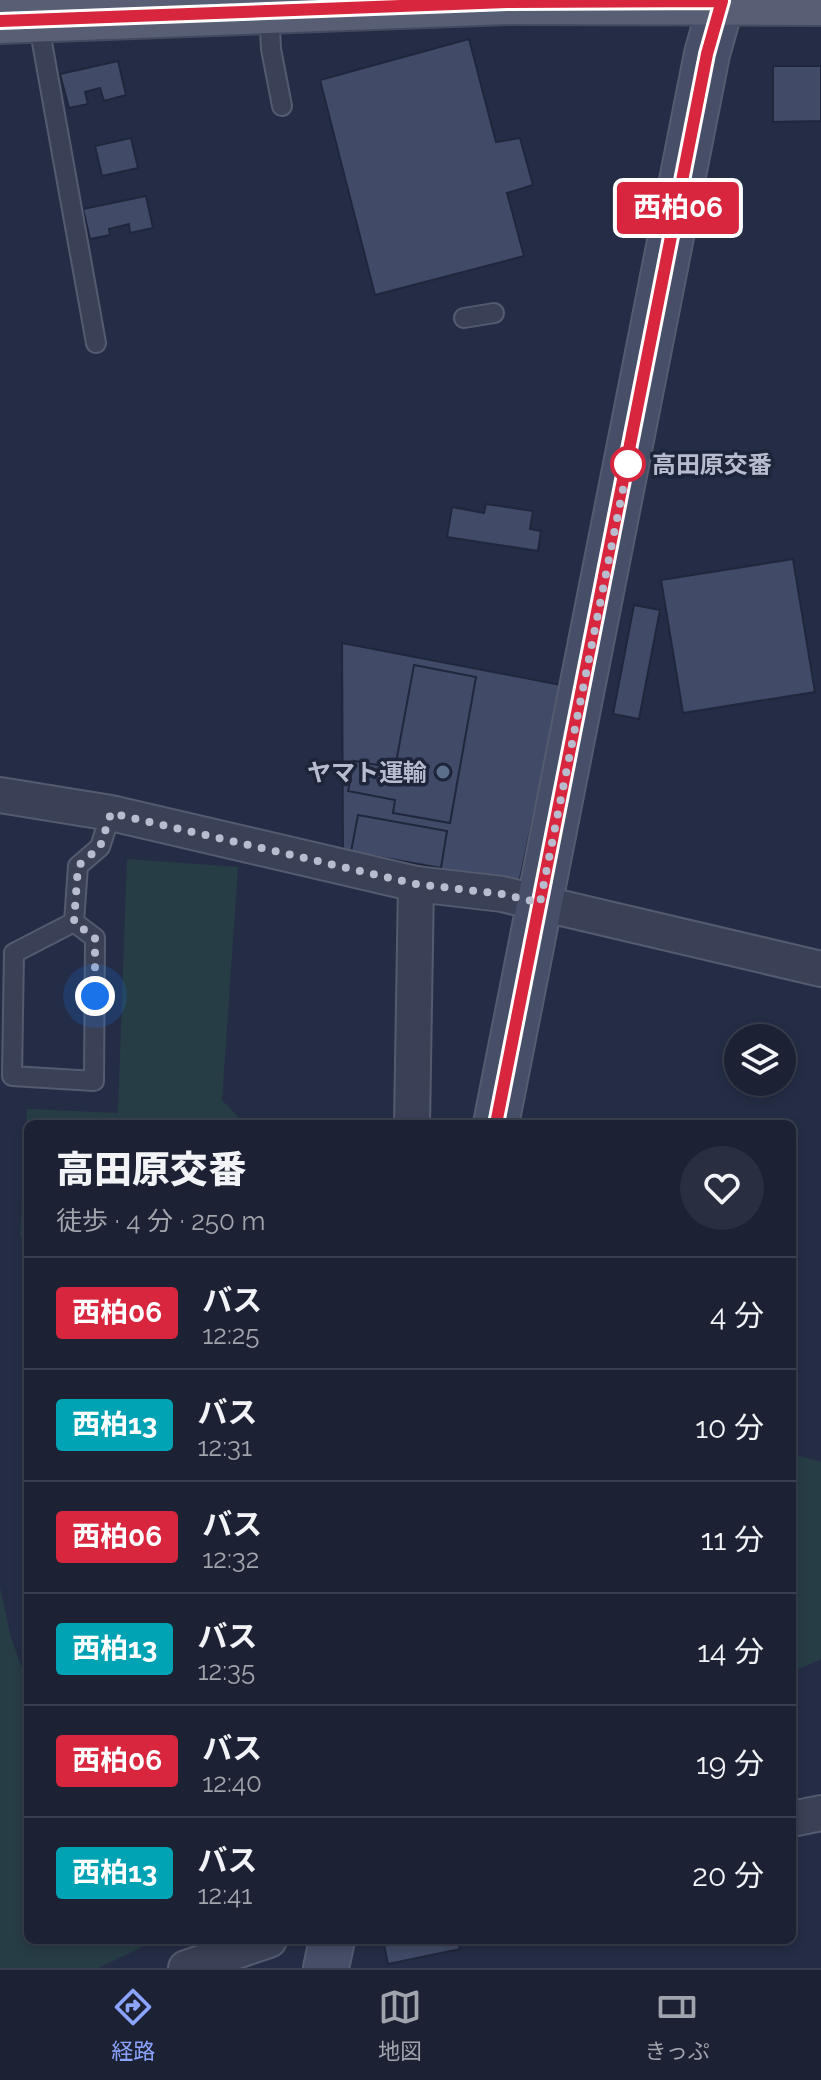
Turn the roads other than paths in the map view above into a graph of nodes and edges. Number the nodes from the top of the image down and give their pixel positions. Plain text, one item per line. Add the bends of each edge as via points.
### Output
1 (722, 1) edge
2 (821, 3) edge
3 (154, 7) edge
4 (253, 7) edge
5 (46, 15) edge
6 (282, 106) dead end
7 (494, 313) dead end
8 (464, 318) dead end
9 (96, 343) dead end
10 (0, 795) edge
11 (111, 813) junction
12 (416, 884) junction
13 (540, 903) junction
14 (74, 922) junction
15 (7, 952) edge
16 (821, 969) edge
17 (412, 1120) edge
18 (497, 1120) edge
19 (821, 1813) edge
20 (796, 1818) edge
21 (257, 1944) edge
22 (331, 1944) edge
23 (186, 1968) edge
24 (326, 1968) edge

1 - 2 main road
1 - 4 main road via 508,13
1 - 13 main road via 707,54
3 - 4 main road
3 - 5 main road
4 - 6 lane via 271,49
5 - 9 lane
7 - 8 lane
10 - 11 street
11 - 12 street
11 - 14 lane via 100,847 78,866
12 - 13 street
12 - 17 street
13 - 16 street
13 - 18 main road
14 - 15 lane
14 - 15 lane via 95,938 94,1081 12,1076
19 - 20 street
21 - 23 street
22 - 24 main road

